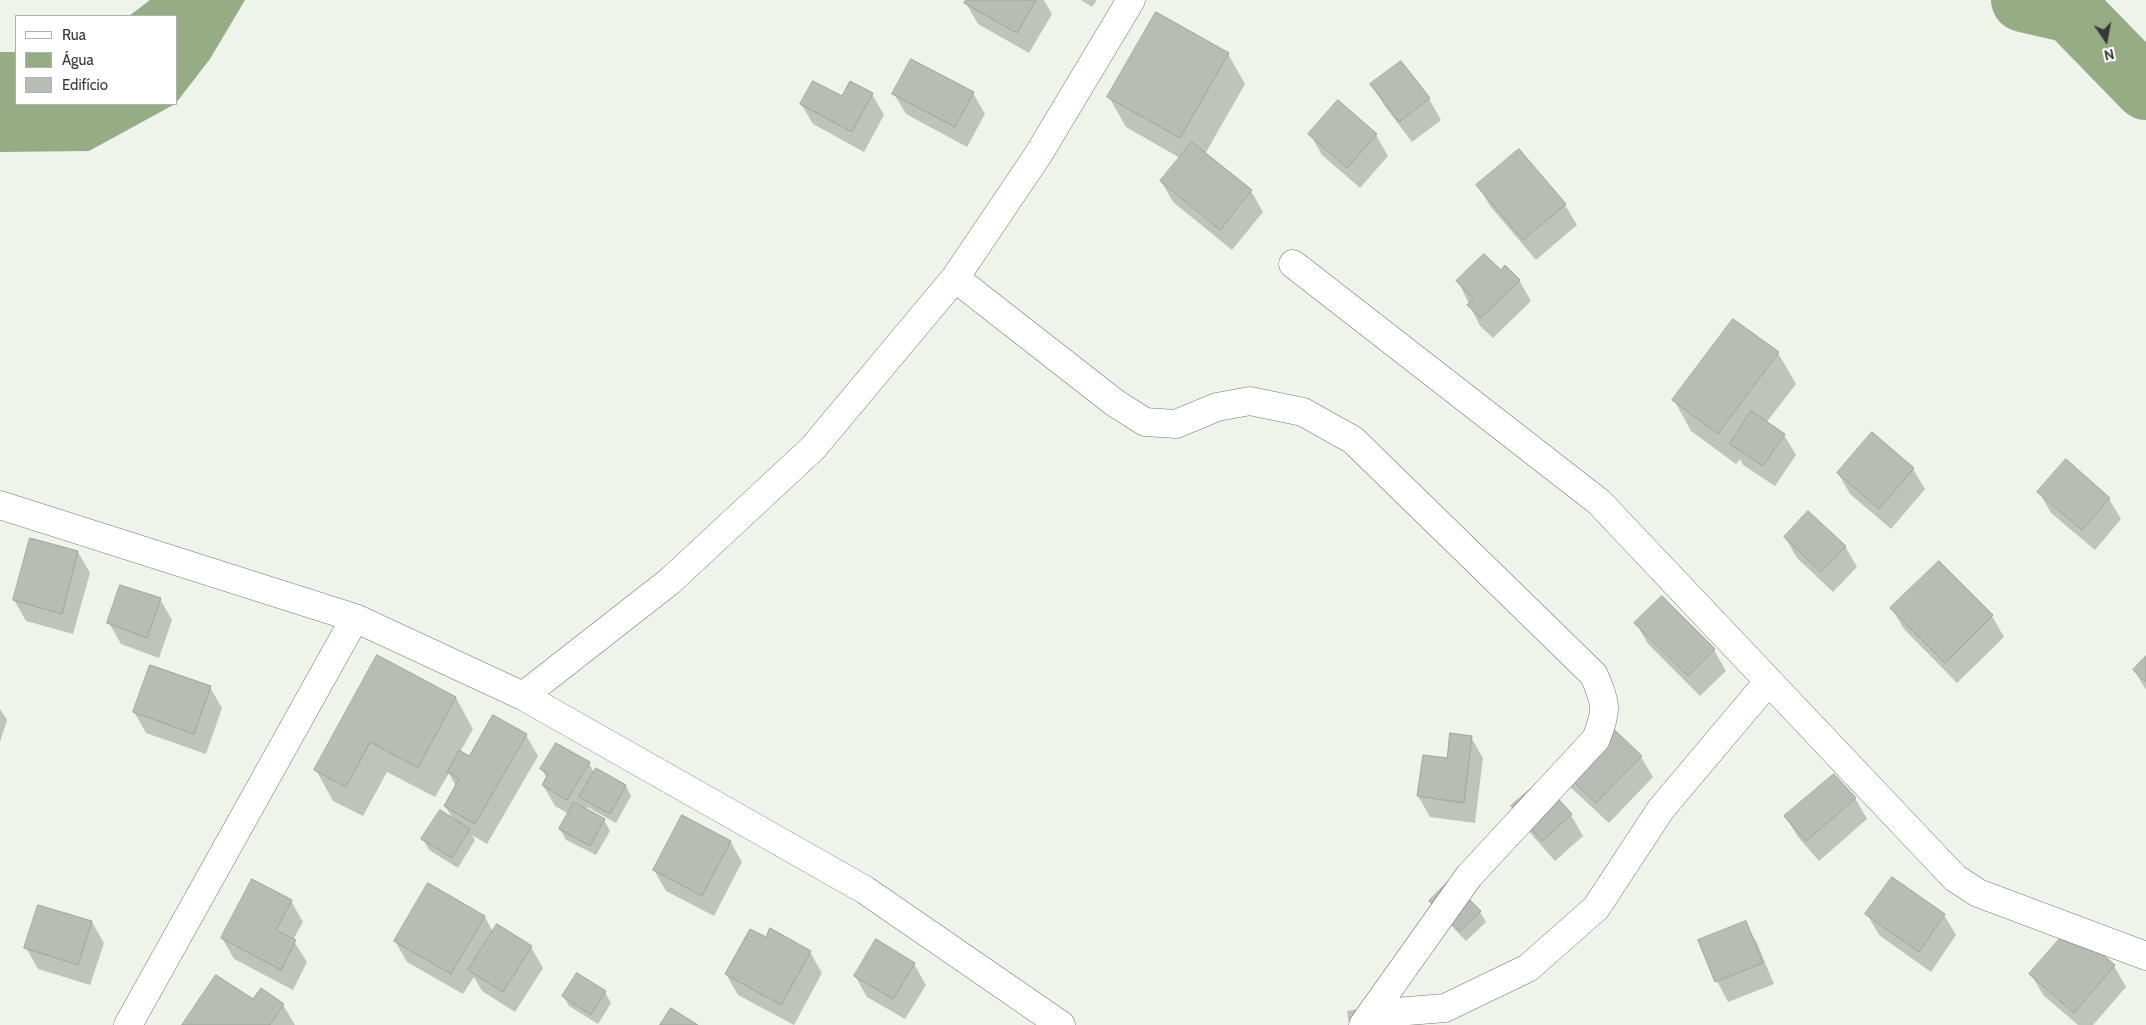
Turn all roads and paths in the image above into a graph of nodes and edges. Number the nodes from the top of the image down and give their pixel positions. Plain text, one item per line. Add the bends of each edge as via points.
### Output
1 (1131, 0) edge
2 (1293, 264) dead end
3 (955, 278) junction
4 (0, 505) edge
5 (355, 618) junction
6 (1768, 682) junction
7 (523, 696) junction
8 (2146, 956) edge
9 (1367, 1019) edge
10 (128, 1025) edge
11 (1060, 1025) edge

1 - 3 street via 1038,155
2 - 6 street via 1599,502
3 - 7 street via 813,448 670,581
3 - 9 street via 1115,403 1145,422 1176,424 1217,407 1250,402 1303,412 1353,440 1594,675 1604,698 1605,716 1596,739 1469,876
4 - 5 street
5 - 7 street
5 - 10 street
6 - 8 street via 1955,878 1978,893
6 - 9 street via 1661,809 1596,908 1528,968 1444,1008
7 - 11 street via 865,890

